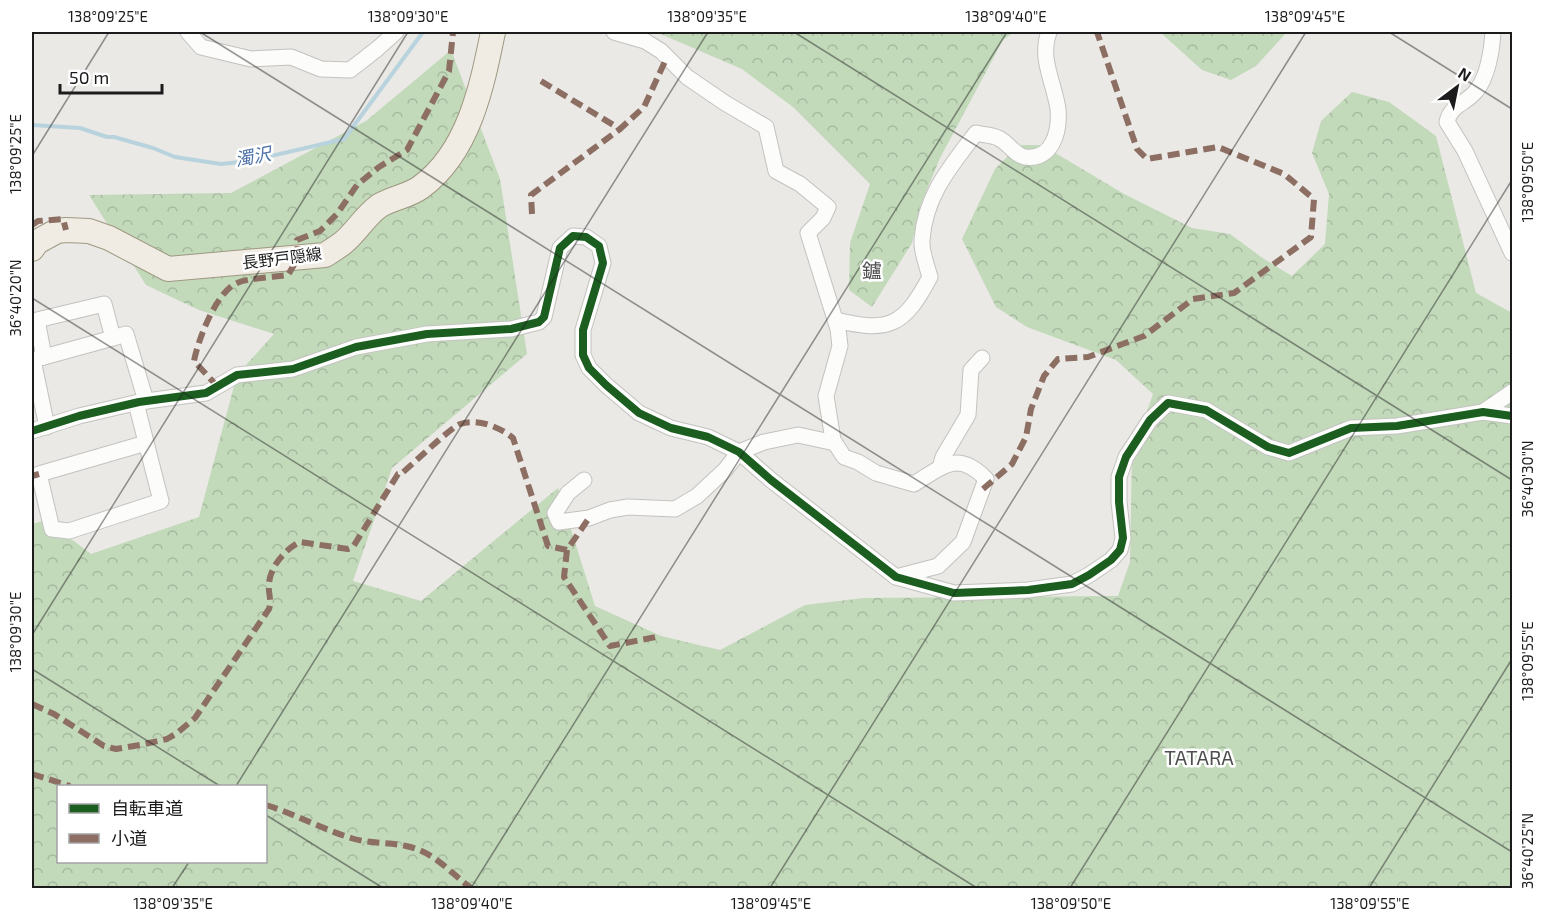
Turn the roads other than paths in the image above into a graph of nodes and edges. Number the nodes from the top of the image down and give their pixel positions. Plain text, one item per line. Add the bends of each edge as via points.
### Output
1 (188, 32) edge
2 (396, 32) edge
3 (493, 32) edge
4 (614, 32) edge
5 (1049, 32) edge
6 (1493, 32) edge
7 (32, 249) edge
8 (1512, 253) edge
9 (836, 320) junction
10 (113, 338) junction
11 (44, 357) junction
12 (982, 358) dead end
13 (1512, 392) edge
14 (141, 402) junction
15 (1483, 412) junction
16 (1512, 416) edge
17 (47, 428) junction
18 (32, 431) edge
19 (146, 443) junction
20 (835, 443) junction
21 (739, 452) junction
22 (940, 468) junction
23 (584, 480) dead end
24 (896, 577) junction

1 - 2 street via 201,46 251,59 291,57 321,69 350,70
3 - 7 main road, 長野戸隠線 via 478,101 447,160 420,189 381,205 364,218 345,242 325,255 168,269 109,238 89,231 66,230 57,231
4 - 9 street via 645,41 687,77 766,127 776,171 828,207 808,232
5 - 9 street via 1045,42 1048,72 1058,109 1050,149 1036,158 1021,156 1000,139 976,133 929,202 921,242 930,277 922,291 907,311 885,326 858,326
6 - 8 street via 1491,58 1477,91 1449,113 1447,122
9 - 20 street via 840,346 826,396
10 - 11 street
10 - 11 street via 104,304 37,320
10 - 14 street via 126,334
11 - 17 street via 33,360
12 - 22 street via 972,370 968,415
13 - 15 street
14 - 17 street via 79,416
14 - 19 street
14 - 21 street via 206,393 237,375 293,369 357,347 428,334 511,329 539,322 544,317 560,248 573,236 586,237 599,246 603,263 583,330 583,355 589,368 639,413
15 - 16 street
15 - 24 street via 1397,426 1351,428 1289,453 1268,447 1206,410 1167,403 1150,420 1126,457 1119,477 1123,538 1120,550 1089,575 1072,584 1028,590 954,593
17 - 18 street
19 - 19 street via 161,501 69,531 52,529 39,474
20 - 21 street via 798,435
20 - 22 street via 844,457 876,473 914,484
21 - 23 street via 697,496 675,509 627,507 559,522 555,513 567,494
21 - 24 street
22 - 24 street via 959,462 975,467 986,479 963,542 938,566

